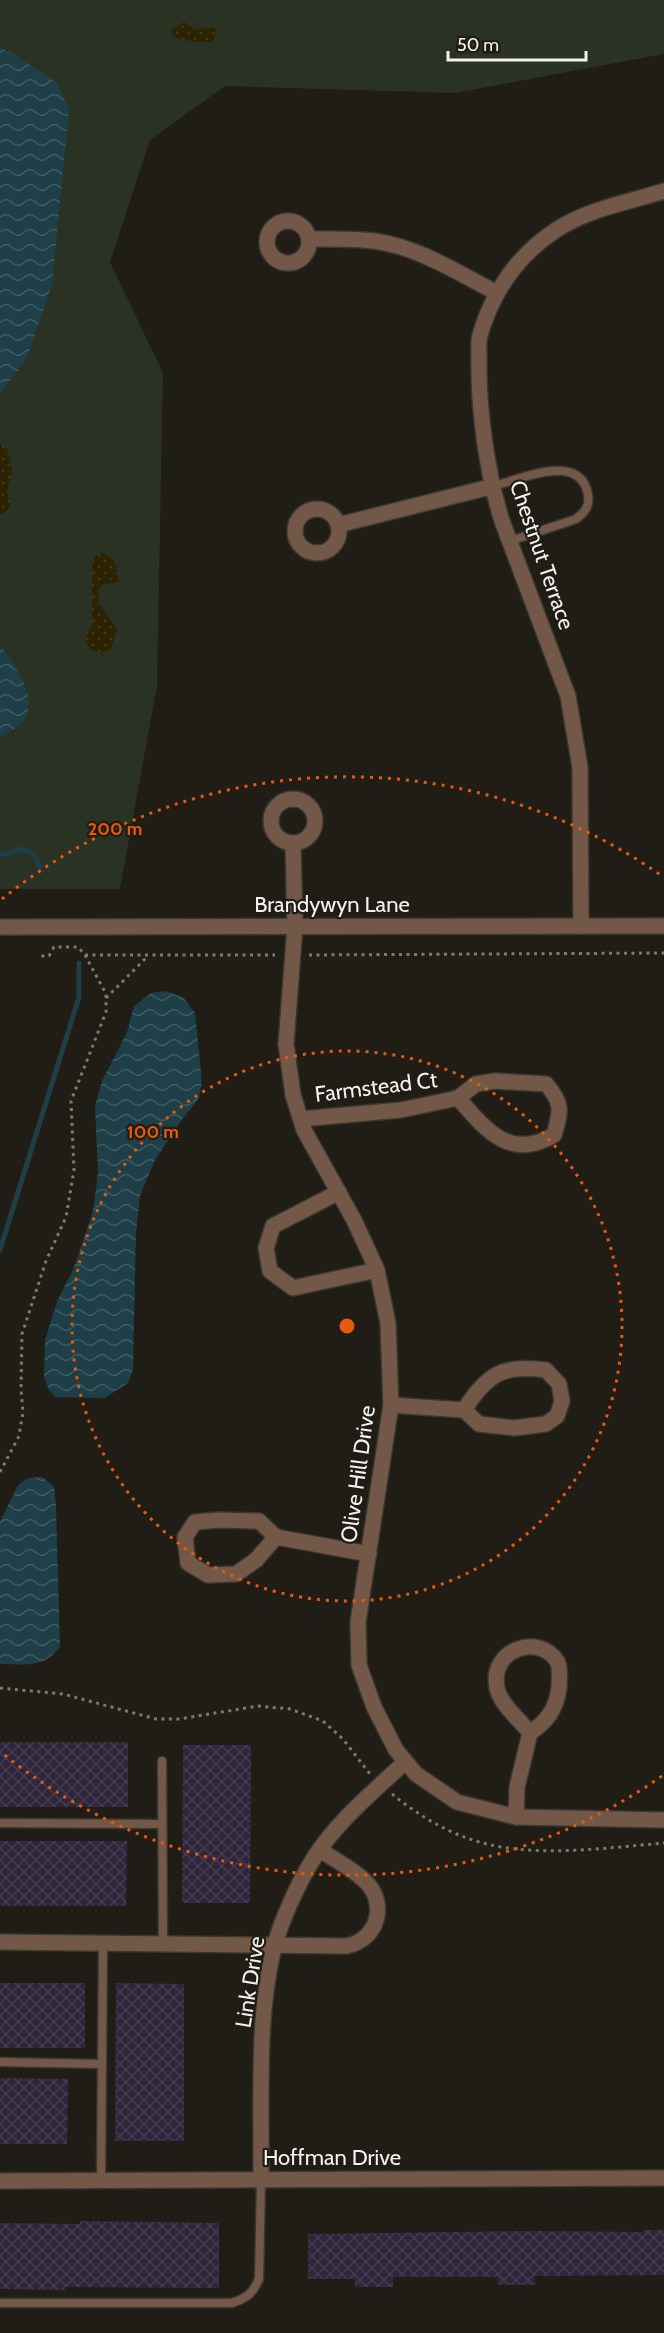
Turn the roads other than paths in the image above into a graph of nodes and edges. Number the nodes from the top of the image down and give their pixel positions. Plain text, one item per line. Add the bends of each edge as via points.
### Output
1 (664, 191) edge
2 (310, 239) dead end
3 (497, 293) junction
4 (494, 486) junction
5 (338, 525) dead end
6 (510, 541) junction
7 (293, 843) dead end
8 (295, 926) junction
9 (581, 926) junction
10 (664, 926) edge
11 (0, 927) edge
12 (458, 1098) junction
13 (301, 1119) junction
14 (339, 1192) junction
15 (377, 1269) junction
16 (391, 1405) junction
17 (464, 1410) junction
18 (276, 1537) junction
19 (369, 1554) junction
20 (530, 1733) junction
21 (162, 1761) dead end
22 (405, 1762) junction
23 (516, 1817) junction
24 (664, 1820) edge
25 (0, 1823) edge
26 (162, 1824) junction
27 (320, 1850) junction
28 (0, 1942) edge
29 (102, 1944) junction
30 (163, 1944) junction
31 (275, 1944) junction
32 (0, 2062) edge
33 (102, 2064) junction
34 (664, 2178) edge
35 (101, 2180) junction
36 (261, 2180) junction
37 (0, 2181) edge
38 (0, 2302) edge

1 - 3 street, Chestnut Terrace via 580,217 558,229 513,267
2 - 3 street via 358,240 401,247
3 - 4 street, Chestnut Terrace via 479,337 478,379
4 - 5 street
4 - 6 street, Chestnut Terrace
4 - 6 lane via 565,470 575,473 586,486 588,503 576,519
6 - 9 street, Chestnut Terrace via 568,696 574,724 580,767
7 - 8 street, Olive Hill Drive
8 - 9 street, Brandywyn Lane
8 - 11 street, Brandywyn Lane
8 - 13 street, Olive Hill Drive via 286,1044 292,1095
9 - 10 street, Brandywyn Lane
12 - 12 street, Farmstead Ct via 476,1084 546,1084 558,1097 560,1116 554,1135 539,1144 521,1145 501,1140
12 - 13 street, Farmstead Ct via 400,1110
13 - 14 street, Olive Hill Drive
14 - 15 street, Olive Hill Drive
14 - 15 street via 273,1226 267,1248 270,1271 293,1288
15 - 16 street, Olive Hill Drive via 388,1323
16 - 17 street
16 - 19 street, Olive Hill Drive
17 - 17 street via 479,1424 498,1428 546,1424 556,1416 562,1401 559,1384 546,1370 524,1367 501,1371 477,1389
18 - 18 street via 259,1521 195,1522 185,1537 188,1563 208,1575 236,1575
18 - 19 street
19 - 22 street, Olive Hill Drive via 358,1622 359,1665 374,1707
20 - 20 street via 547,1721 554,1709 560,1677 558,1663 542,1649 517,1649 499,1663 497,1689
20 - 23 street via 517,1787
21 - 26 lane
22 - 23 street, Olive Hill Drive via 457,1802
22 - 27 street, Link Drive
23 - 24 street, Olive Hill Drive
25 - 26 lane
26 - 30 lane
27 - 31 street, Link Drive
27 - 31 street via 364,1880 372,1890 377,1911 372,1932 362,1942 347,1946
28 - 29 street
29 - 30 street
29 - 33 lane
30 - 31 street
31 - 36 street, Link Drive via 264,2037
32 - 33 lane
33 - 35 lane
34 - 36 street, Hoffman Drive
35 - 36 street, Hoffman Drive
35 - 37 street, Hoffman Drive
36 - 38 lane via 259,2279 255,2289 242,2300

